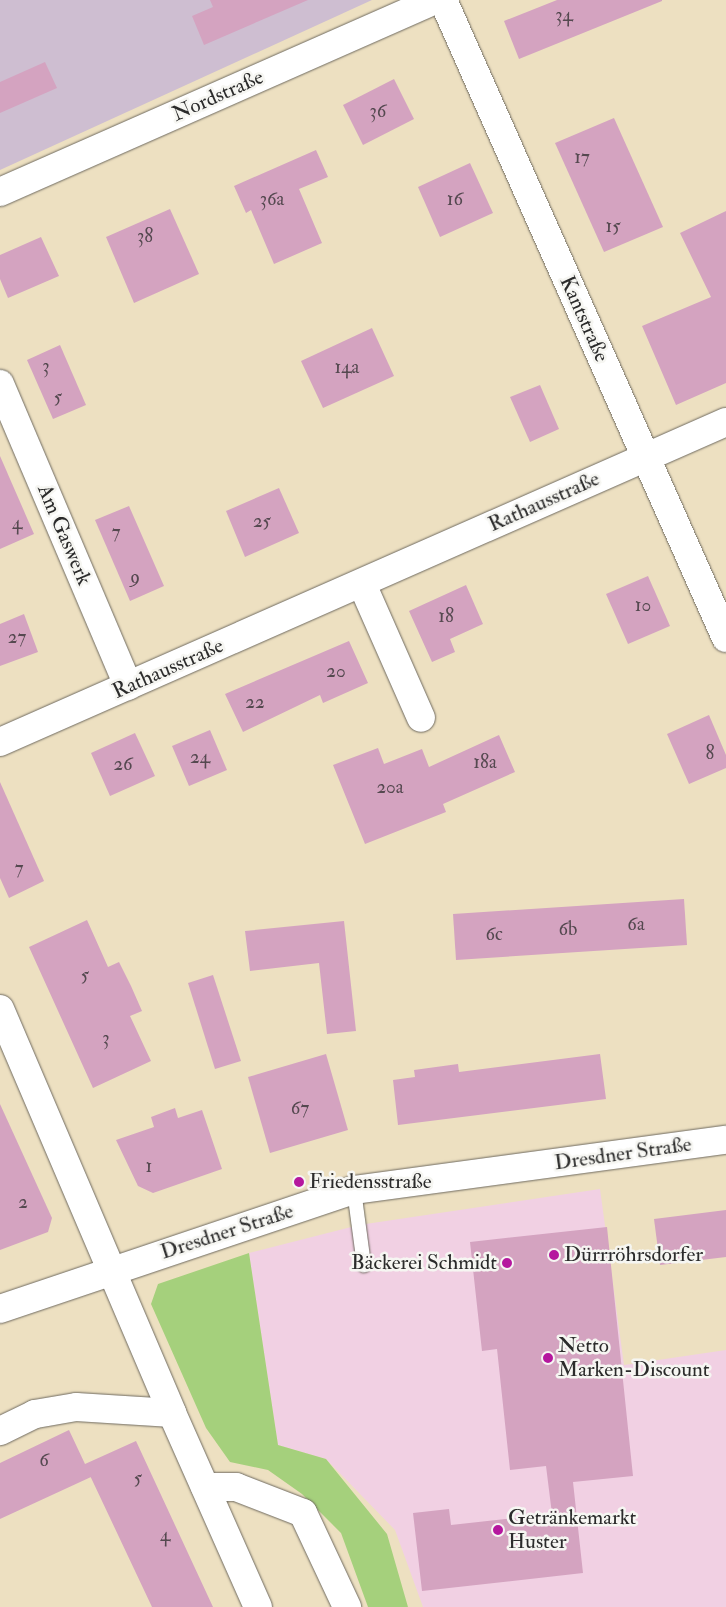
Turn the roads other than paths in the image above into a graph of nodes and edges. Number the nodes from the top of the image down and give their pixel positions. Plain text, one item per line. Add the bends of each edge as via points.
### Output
1 (436, 0) edge
2 (443, 0) edge
3 (0, 192) edge
4 (0, 384) edge
5 (726, 422) edge
6 (644, 457) junction
7 (362, 584) junction
8 (726, 638) edge
9 (128, 686) junction
10 (421, 718) dead end
11 (0, 742) edge
12 (0, 1009) edge
13 (726, 1140) edge
14 (354, 1190) junction
15 (364, 1265) dead end
16 (114, 1270) junction
17 (0, 1309) edge
18 (172, 1413) junction
19 (0, 1431) edge
20 (205, 1487) junction
21 (258, 1607) edge
22 (347, 1607) edge

1 - 3 street, Nordstraße
2 - 6 street, Kantstraße
4 - 9 street, Am Gaswerk
5 - 6 street, Rathausstraße
6 - 7 street, Rathausstraße
6 - 8 street, Kantstraße
7 - 9 street, Rathausstraße
7 - 10 street
9 - 11 street, Rathausstraße
12 - 16 street
13 - 14 street, Dresdner Straße
14 - 15 lane
14 - 16 street, Dresdner Straße
16 - 17 street, Dresdner Straße
16 - 18 street
18 - 19 street via 76,1407 35,1414
18 - 20 street
20 - 21 street
20 - 22 street via 236,1487 303,1513

